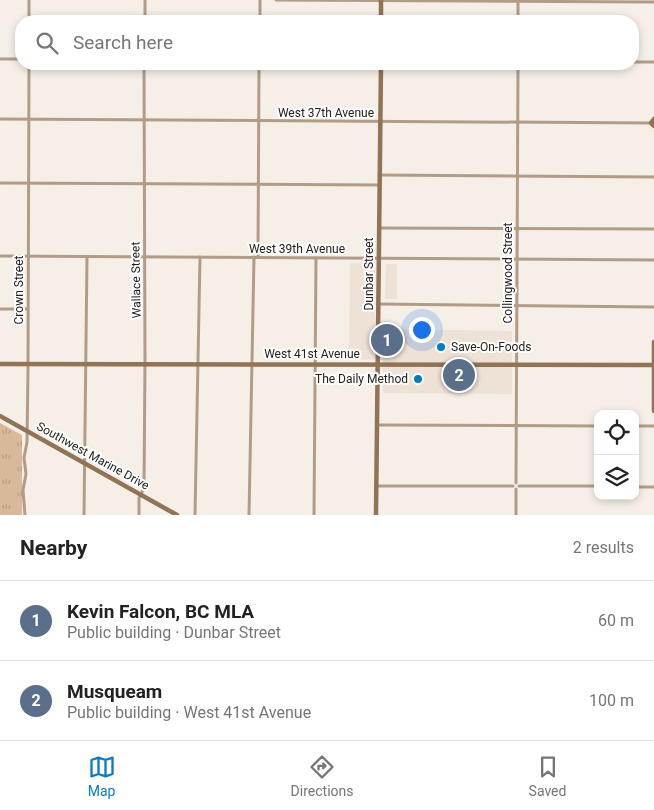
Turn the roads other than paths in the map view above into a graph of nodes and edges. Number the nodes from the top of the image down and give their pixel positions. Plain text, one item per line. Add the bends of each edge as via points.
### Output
1 (29, 0) edge
2 (145, 0) edge
3 (260, 0) edge
4 (276, 0) edge
5 (381, 0) edge
6 (518, 1) edge
7 (654, 2) edge
8 (29, 15) edge
9 (145, 15) edge
10 (260, 15) edge
11 (381, 15) edge
12 (518, 15) edge
13 (0, 59) edge
14 (15, 59) edge
15 (639, 62) edge
16 (654, 62) edge
17 (29, 70) edge
18 (144, 70) edge
19 (259, 70) edge
20 (380, 70) edge
21 (518, 70) edge
22 (0, 119) edge
23 (29, 120) junction
24 (144, 120) junction
25 (259, 121) junction
26 (380, 122) junction
27 (517, 122) junction
28 (653, 123) edge
29 (380, 175) junction
30 (517, 176) junction
31 (654, 177) edge
32 (0, 183) edge
33 (28, 183) junction
34 (144, 184) junction
35 (260, 184) junction
36 (380, 185) junction
37 (380, 228) junction
38 (517, 229) junction
39 (654, 229) edge
40 (0, 256) edge
41 (28, 256) junction
42 (87, 257) junction
43 (144, 257) junction
44 (200, 257) junction
45 (256, 257) junction
46 (316, 258) junction
47 (380, 258) junction
48 (516, 259) junction
49 (654, 260) edge
50 (379, 304) junction
51 (516, 306) junction
52 (654, 307) edge
53 (0, 309) edge
54 (28, 309) junction
55 (654, 342) edge
56 (0, 364) edge
57 (28, 364) junction
58 (86, 364) junction
59 (145, 364) junction
60 (198, 364) junction
61 (252, 364) junction
62 (316, 364) junction
63 (378, 364) junction
64 (517, 364) junction
65 (654, 365) edge
66 (654, 411) edge
67 (0, 416) edge
68 (377, 425) junction
69 (516, 425) junction
70 (594, 426) edge
71 (639, 426) edge
72 (654, 426) edge
73 (27, 431) junction
74 (85, 464) junction
75 (376, 486) junction
76 (516, 486) junction
77 (594, 486) edge
78 (639, 487) edge
79 (654, 487) edge
80 (140, 494) junction
81 (25, 515) edge
82 (84, 515) edge
83 (138, 515) edge
84 (177, 515) edge
85 (195, 515) edge
86 (249, 515) edge
87 (314, 515) edge
88 (376, 515) edge
89 (516, 515) edge

1 - 8 street
2 - 9 street
3 - 10 street
4 - 5 street
5 - 6 street
5 - 11 main road
6 - 7 street
6 - 12 street
13 - 14 street
15 - 16 street
17 - 23 street, Crown Street
18 - 24 street, Wallace Street
19 - 25 street
20 - 26 main road, Dunbar Street
21 - 27 street, Collingwood Street
22 - 23 street, West 37th Avenue
23 - 24 street, West 37th Avenue
23 - 33 street, Crown Street
24 - 25 street, West 37th Avenue
24 - 34 street, Wallace Street
25 - 26 street, West 37th Avenue
25 - 35 street
26 - 27 street, West 37th Avenue
26 - 29 main road, Dunbar Street
27 - 28 street, West 37th Avenue
27 - 30 street, Collingwood Street
29 - 30 street
29 - 36 main road, Dunbar Street
30 - 31 street
30 - 38 street, Collingwood Street
32 - 33 street
33 - 34 street
33 - 41 street, Crown Street
34 - 35 street
34 - 43 street, Wallace Street
35 - 36 street
35 - 45 street
36 - 37 main road, Dunbar Street
37 - 38 street
37 - 47 main road, Dunbar Street
38 - 39 street
38 - 48 street, Collingwood Street
40 - 41 street, West 39th Avenue
41 - 42 street, West 39th Avenue
41 - 54 street, Crown Street
42 - 43 street, West 39th Avenue
42 - 58 street
43 - 44 street, West 39th Avenue
43 - 59 street, Wallace Street
44 - 45 street, West 39th Avenue
44 - 60 street
45 - 46 street, West 39th Avenue
45 - 61 street
46 - 47 street, West 39th Avenue
46 - 62 street
47 - 48 street, West 39th Avenue
47 - 50 main road, Dunbar Street
48 - 49 street, West 39th Avenue
48 - 51 street, Collingwood Street
50 - 51 street
50 - 63 main road, Dunbar Street
51 - 52 street
51 - 64 street, Collingwood Street
53 - 54 street
54 - 57 street, Crown Street
55 - 65 main road
56 - 57 main road, West 41st Avenue
57 - 58 main road, West 41st Avenue
57 - 73 street, Crown Street
58 - 59 main road, West 41st Avenue
58 - 74 street
59 - 60 main road, West 41st Avenue
59 - 80 street, Wallace Street via 144,488
60 - 61 main road, West 41st Avenue
60 - 85 street
61 - 62 main road, West 41st Avenue
61 - 86 street
62 - 63 main road, West 41st Avenue
62 - 87 street
63 - 64 main road, West 41st Avenue
63 - 68 main road, Dunbar Street
64 - 65 main road, West 41st Avenue
64 - 69 street, Collingwood Street
65 - 66 main road
67 - 73 main road, Southwest Marine Drive
68 - 69 street
68 - 75 main road, Dunbar Street
69 - 70 street
69 - 76 street, Collingwood Street
71 - 72 street
73 - 74 main road, Southwest Marine Drive
73 - 81 street, Crown Street
74 - 80 main road, Southwest Marine Drive
74 - 82 street
75 - 76 street
75 - 88 main road, Dunbar Street
76 - 77 street
76 - 89 street, Collingwood Street
78 - 79 street
80 - 83 street, Wallace Street
80 - 84 main road, Southwest Marine Drive

